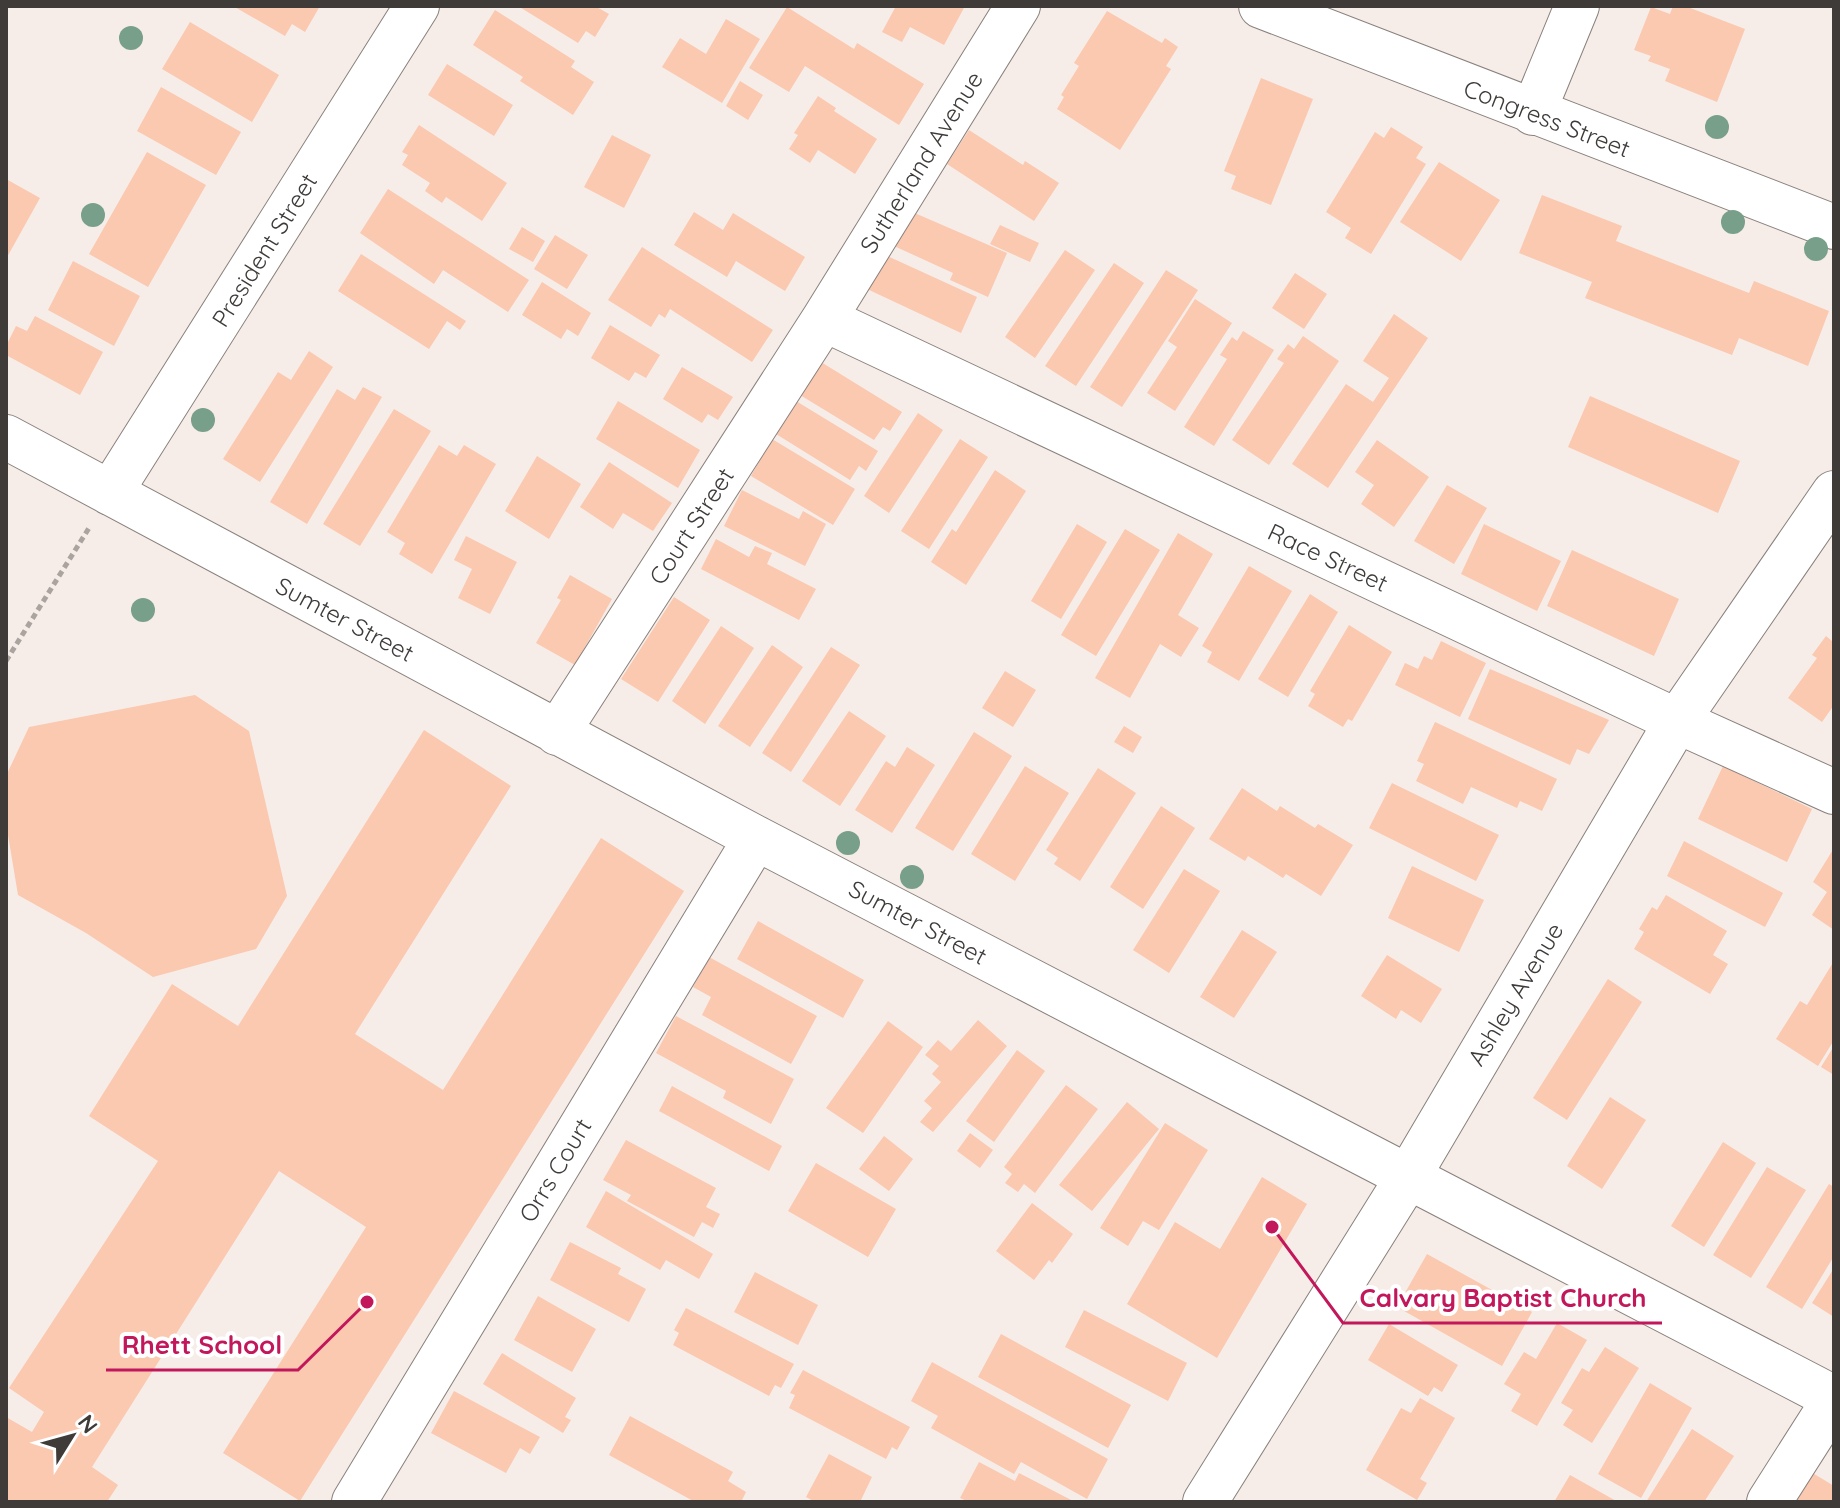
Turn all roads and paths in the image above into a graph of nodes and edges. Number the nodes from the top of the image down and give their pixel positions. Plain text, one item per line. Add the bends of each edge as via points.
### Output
1 (417, 6) edge
2 (1018, 6) edge
3 (1261, 6) edge
4 (1577, 6) edge
5 (1533, 113) junction
6 (1834, 227) edge
7 (824, 319) junction
8 (6, 437) edge
9 (110, 493) junction
10 (1834, 493) edge
11 (6, 661) edge
12 (1677, 721) junction
13 (557, 733) junction
14 (1834, 792) edge
15 (756, 838) junction
16 (1408, 1177) junction
17 (1834, 1399) edge
18 (354, 1502) edge
19 (1205, 1502) edge
20 (1769, 1502) edge

1 - 9 street, President Street
2 - 7 street, Sutherland Avenue
3 - 5 street, Congress Street
4 - 5 street
5 - 6 street, Congress Street
7 - 12 street, Race Street
7 - 13 street, Court Street
8 - 9 street, Sumter Street
9 - 11 path
9 - 13 street, Sumter Street
10 - 12 street, Ashley Avenue
12 - 14 street, Race Street
12 - 16 street, Ashley Avenue
13 - 15 street, Sumter Street
15 - 16 street, Sumter Street
15 - 18 street, Orrs Court
16 - 17 street, Sumter Street
16 - 19 street, Ashley Avenue
17 - 20 street

